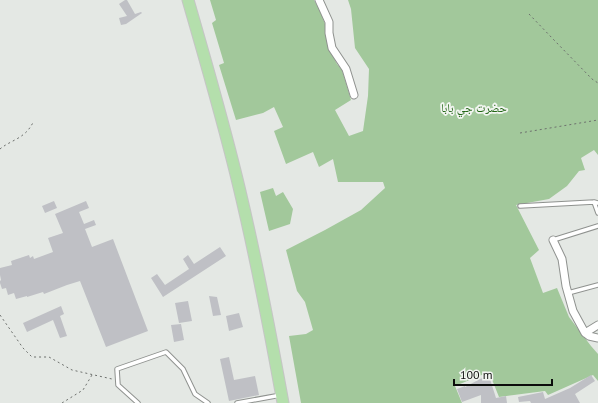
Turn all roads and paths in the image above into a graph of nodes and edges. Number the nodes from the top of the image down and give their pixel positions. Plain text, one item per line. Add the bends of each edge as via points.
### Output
1 (182, 0) edge
2 (188, 0) edge
3 (319, 0) edge
4 (529, 14) dead end
5 (598, 83) edge
6 (354, 95) dead end
7 (598, 120) edge
8 (34, 121) dead end
9 (520, 133) dead end
10 (0, 149) edge
11 (235, 184) junction
12 (596, 202) edge
13 (520, 206) dead end
14 (598, 213) edge
15 (598, 226) edge
16 (553, 240) joint
17 (598, 285) edge
18 (568, 293) junction
19 (0, 315) edge
20 (598, 325) edge
21 (585, 332) junction
22 (598, 338) edge
23 (92, 374) junction
24 (118, 385) junction
25 (279, 399) edge
26 (62, 403) edge
27 (138, 403) edge
28 (208, 403) edge
29 (237, 403) edge

1 - 11 main road
2 - 11 main road via 212,81
3 - 6 street via 329,22 332,48 346,69
4 - 5 path
7 - 9 path
8 - 10 path via 24,134
11 - 25 main road via 269,328
12 - 13 lane
12 - 14 lane
15 - 16 lane
16 - 18 street via 562,259
17 - 18 lane
18 - 21 street via 572,311
19 - 23 path via 22,348 32,357 49,357 72,370
20 - 21 street
21 - 22 street
23 - 24 path via 111,379
23 - 26 path via 83,390
24 - 27 lane
24 - 28 lane via 117,369 166,352 183,369 196,394
25 - 29 lane

